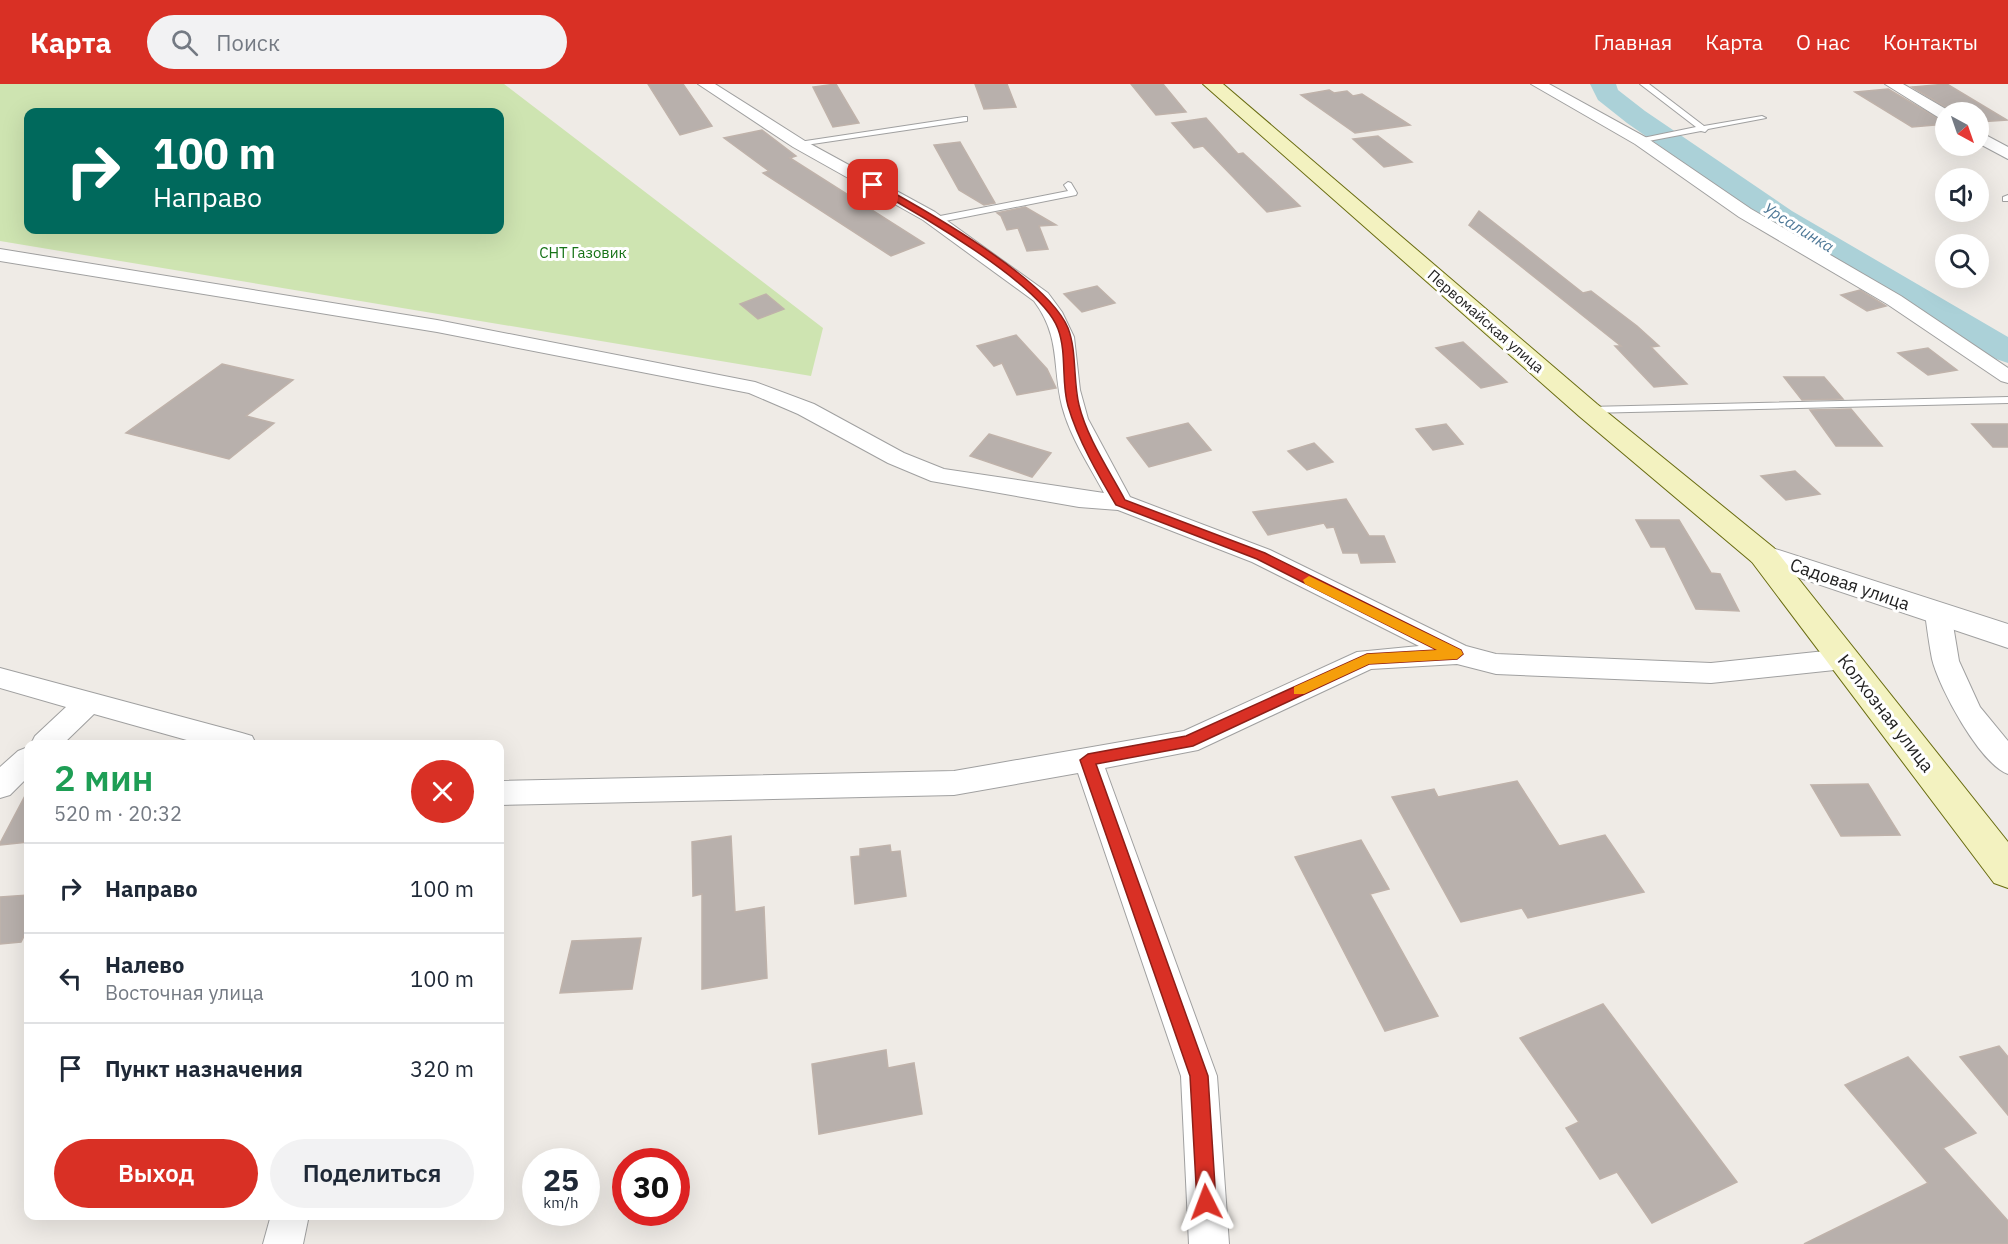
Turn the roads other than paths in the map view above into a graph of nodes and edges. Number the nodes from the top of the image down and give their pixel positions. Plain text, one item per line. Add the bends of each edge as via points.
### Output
1 (705, 84) edge
2 (1212, 84) edge
3 (1538, 84) edge
4 (1644, 84) edge
5 (1892, 84) edge
6 (1935, 109) edge
7 (1762, 117) dead end
8 (964, 120) dead end
9 (1706, 129) junction
10 (1641, 141) junction
11 (1989, 143) edge
12 (799, 144) junction
13 (2008, 154) edge
14 (1068, 185) dead end
15 (935, 220) junction
16 (0, 255) edge
17 (2008, 377) edge
18 (2008, 400) edge
19 (1588, 410) junction
20 (1121, 502) junction
21 (1763, 555) junction
22 (1938, 613) junction
23 (2008, 636) edge
24 (1457, 654) junction
25 (1844, 659) junction
26 (0, 678) edge
27 (89, 702) junction
28 (49, 740) edge
29 (227, 740) edge
30 (1088, 760) junction
31 (2008, 762) edge
32 (24, 763) edge
33 (0, 786) edge
34 (504, 793) edge
35 (2008, 871) edge
36 (289, 1220) edge
37 (283, 1244) edge
38 (1209, 1244) edge

1 - 12 street
2 - 19 main road, Первомайская улица
3 - 10 street
4 - 9 lane
5 - 6 street
7 - 9 lane
8 - 12 lane
9 - 10 lane
10 - 17 street via 1745,213 1894,300
11 - 13 street
12 - 15 street
14 - 15 lane via 1073,193
15 - 20 street via 1041,297 1056,314 1064,331 1073,405
16 - 20 street via 437,326 754,388 939,476
18 - 19 lane
19 - 21 main road, Первомайская улица
20 - 24 street via 1261,556
21 - 22 street, Садовая улица
21 - 25 main road, Колхозная улица
22 - 23 street, Садовая улица
22 - 31 street via 1946,661 1969,712
24 - 25 street via 1496,664 1711,673
24 - 30 street via 1367,659 1188,742
25 - 35 main road, Колхозная улица
26 - 27 street
27 - 28 street
27 - 29 street
30 - 34 street via 954,783
30 - 38 street via 1199,1076
32 - 33 street
36 - 37 street

